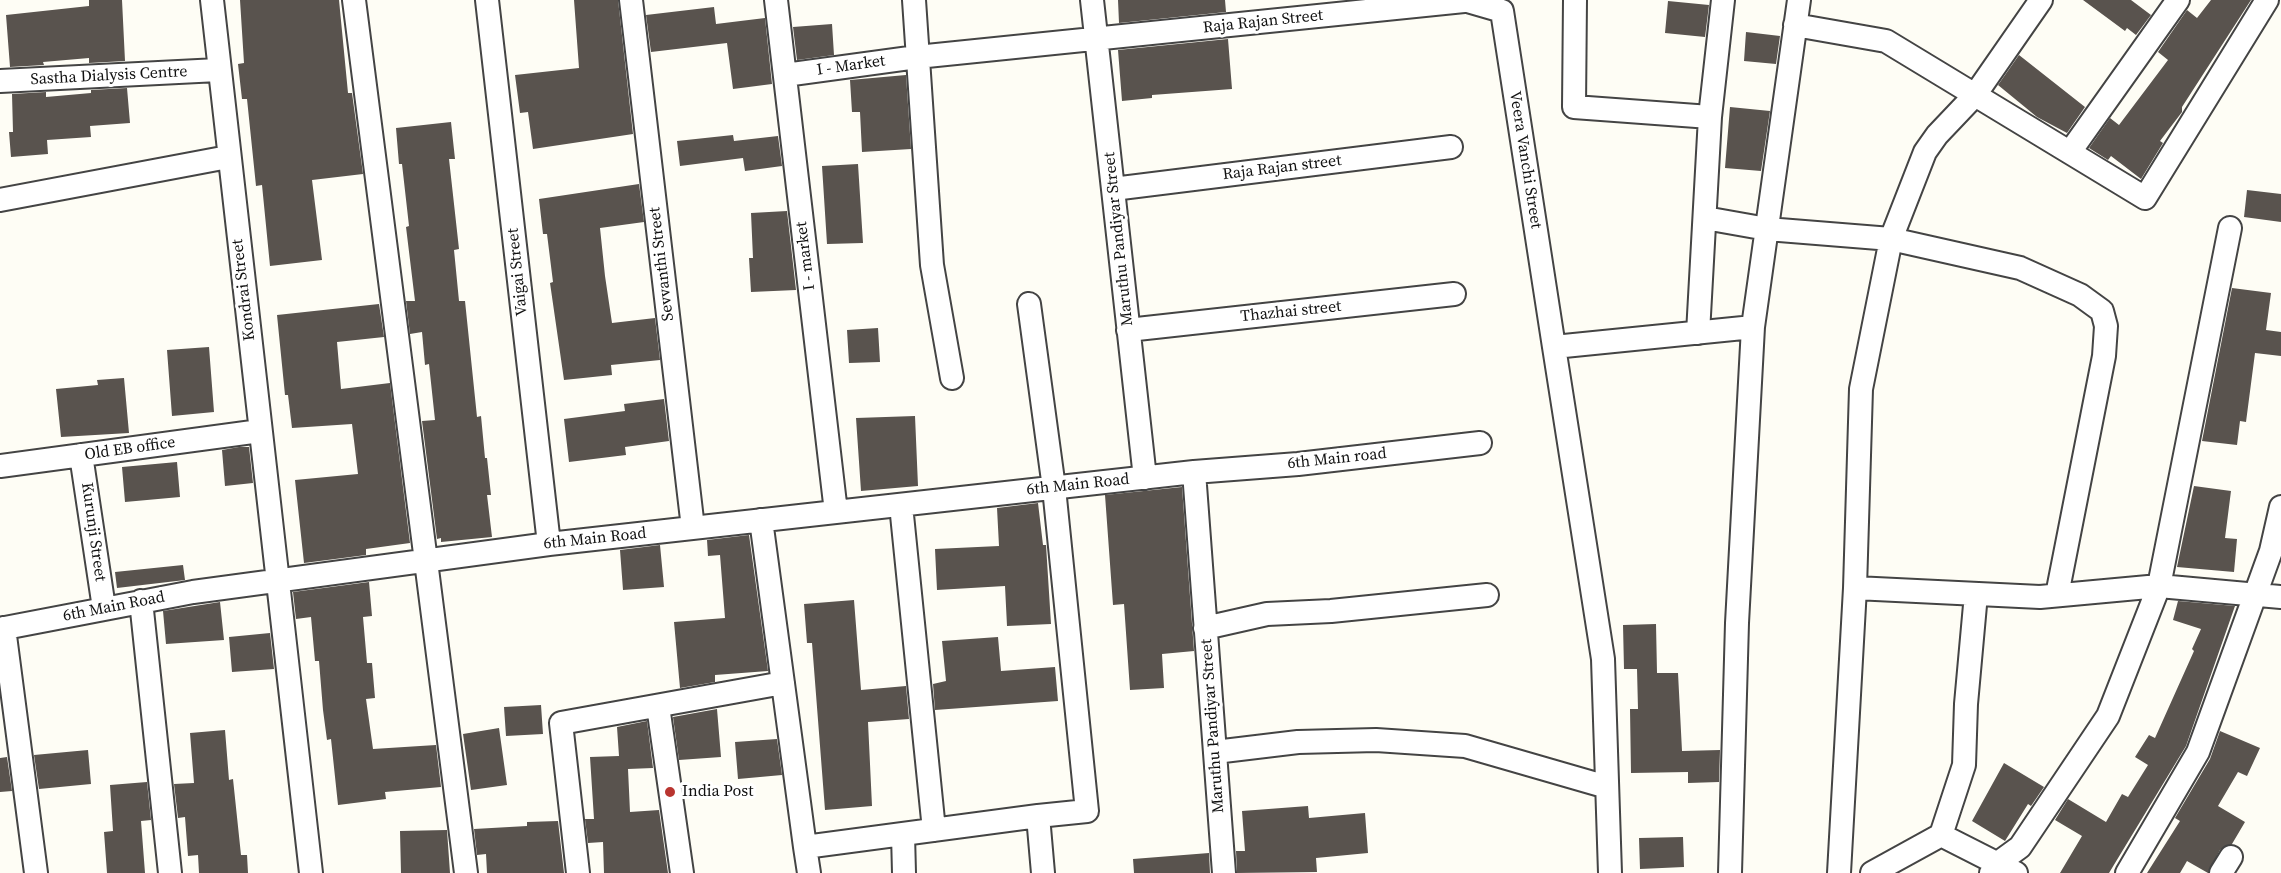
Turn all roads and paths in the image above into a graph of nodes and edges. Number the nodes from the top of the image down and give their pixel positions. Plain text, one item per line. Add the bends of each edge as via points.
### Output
1 (212, 0) edge
2 (354, 0) edge
3 (487, 0) edge
4 (631, 0) edge
5 (776, 0) edge
6 (914, 0) edge
7 (1092, 0) edge
8 (1464, 0) edge
9 (1575, 0) edge
10 (1723, 0) edge
11 (1799, 0) edge
12 (2041, 0) edge
13 (2178, 0) edge
14 (2267, 0) edge
15 (1796, 25) junction
16 (1096, 39) junction
17 (917, 57) junction
18 (219, 70) junction
19 (785, 75) junction
20 (0, 81) edge
21 (1975, 95) junction
22 (1710, 117) junction
23 (1450, 147) dead end
24 (2070, 152) junction
25 (228, 157) junction
26 (1113, 189) junction
27 (0, 200) edge
28 (1705, 218) junction
29 (2230, 228) dead end
30 (1767, 229) junction
31 (1892, 239) junction
32 (1454, 294) dead end
33 (1029, 304) dead end
34 (1754, 327) junction
35 (1128, 330) junction
36 (1698, 333) junction
37 (1554, 347) junction
38 (952, 378) dead end
39 (260, 431) junction
40 (1480, 443) dead end
41 (81, 455) junction
42 (0, 466) edge
43 (1194, 472) junction
44 (1144, 478) junction
45 (1054, 488) junction
46 (901, 505) junction
47 (2281, 507) edge
48 (836, 512) junction
49 (761, 520) junction
50 (693, 528) junction
51 (549, 544) junction
52 (427, 560) junction
53 (277, 581) junction
54 (2159, 586) junction
55 (1855, 588) junction
56 (1976, 594) junction
57 (2256, 594) junction
58 (1487, 595) dead end
59 (2057, 595) junction
60 (2281, 597) edge
61 (141, 601) junction
62 (104, 608) junction
63 (1205, 628) junction
64 (2, 629) edge
65 (783, 683) junction
66 (658, 705) junction
67 (1215, 752) junction
68 (1607, 787) junction
69 (1038, 816) junction
70 (934, 830) junction
71 (903, 834) junction
72 (1941, 835) junction
73 (805, 847) junction
74 (2002, 870) edge
75 (36, 873) edge
76 (170, 873) edge
77 (311, 873) edge
78 (466, 873) edge
79 (578, 873) edge
80 (681, 873) edge
81 (809, 873) edge
82 (904, 873) edge
83 (1043, 873) edge
84 (1224, 873) edge
85 (1610, 873) edge
86 (1730, 873) edge
87 (1839, 873) edge
88 (1872, 873) edge
89 (2127, 873) edge

1 - 18 street, Kondrai Street
2 - 52 street
3 - 51 street, Vaigai Street
4 - 50 street, Sevvanthi Street
5 - 19 street, I - market
6 - 17 street
7 - 16 street, Maruthu Pandiyar Street
8 - 16 street, Raja Rajan Street
8 - 37 street, Veera Vanchi Street via 1502,11
9 - 22 street via 1574,107
10 - 22 street
11 - 15 street
12 - 21 street
13 - 24 street
14 - 24 street via 2145,198
15 - 21 street via 1886,41
15 - 30 street
16 - 17 street, Raja Rajan Street
16 - 26 street, Maruthu Pandiyar Street
17 - 19 street, I - Market
17 - 38 street via 932,265
18 - 20 street, Sastha Dialysis Centre
18 - 25 street, Kondrai Street
19 - 48 street, I - market
21 - 24 street
21 - 31 street via 1925,152
22 - 28 street
23 - 26 street, Raja Rajan street
25 - 27 street
25 - 39 street, Kondrai Street
26 - 35 street, Maruthu Pandiyar Street
28 - 30 street
28 - 36 street
29 - 54 street
30 - 31 street
30 - 34 street
31 - 55 street via 1862,389
31 - 59 street via 2020,268 2080,295 2102,311 2106,326 2104,356
32 - 35 street, Thazhai street
33 - 45 street
34 - 36 street
34 - 86 street via 1737,623
35 - 44 street, Maruthu Pandiyar Street
36 - 37 street
37 - 68 street via 1603,659
39 - 41 street, Old EB office
39 - 53 street, Kondrai Street
40 - 43 street, 6th Main road
41 - 42 street, Old EB office
41 - 62 street, Kurunji Street
43 - 44 street, 6th Main Road
43 - 63 street, Maruthu Pandiyar Street
44 - 45 street, 6th Main Road
45 - 46 street, 6th Main Road
45 - 69 street via 1088,811
46 - 48 street, 6th Main Road
46 - 70 street
47 - 57 street
48 - 49 street, 6th Main Road
49 - 50 street, 6th Main Road
49 - 65 street
50 - 51 street, 6th Main Road
51 - 52 street, 6th Main Road
52 - 53 street, 6th Main Road
52 - 78 street
53 - 61 street, 6th Main Road
53 - 77 street, Kondrai Street
54 - 57 street
54 - 59 street
54 - 74 street via 2108,716
55 - 56 street
55 - 87 street
56 - 59 street
56 - 72 street via 1964,765
57 - 60 street
57 - 89 street via 2198,752
58 - 63 street via 1267,614
61 - 62 street, 6th Main Road
61 - 76 street
62 - 64 street, 6th Main Road
63 - 67 street, Maruthu Pandiyar Street
64 - 75 street
65 - 66 street
65 - 73 street
66 - 79 street via 561,723
66 - 80 street
67 - 68 street via 1320,741 1465,746
67 - 84 street, Maruthu Pandiyar Street
68 - 85 street
69 - 70 street
69 - 83 street
70 - 71 street
71 - 73 street
71 - 82 street
72 - 74 street
72 - 88 street
73 - 81 street

